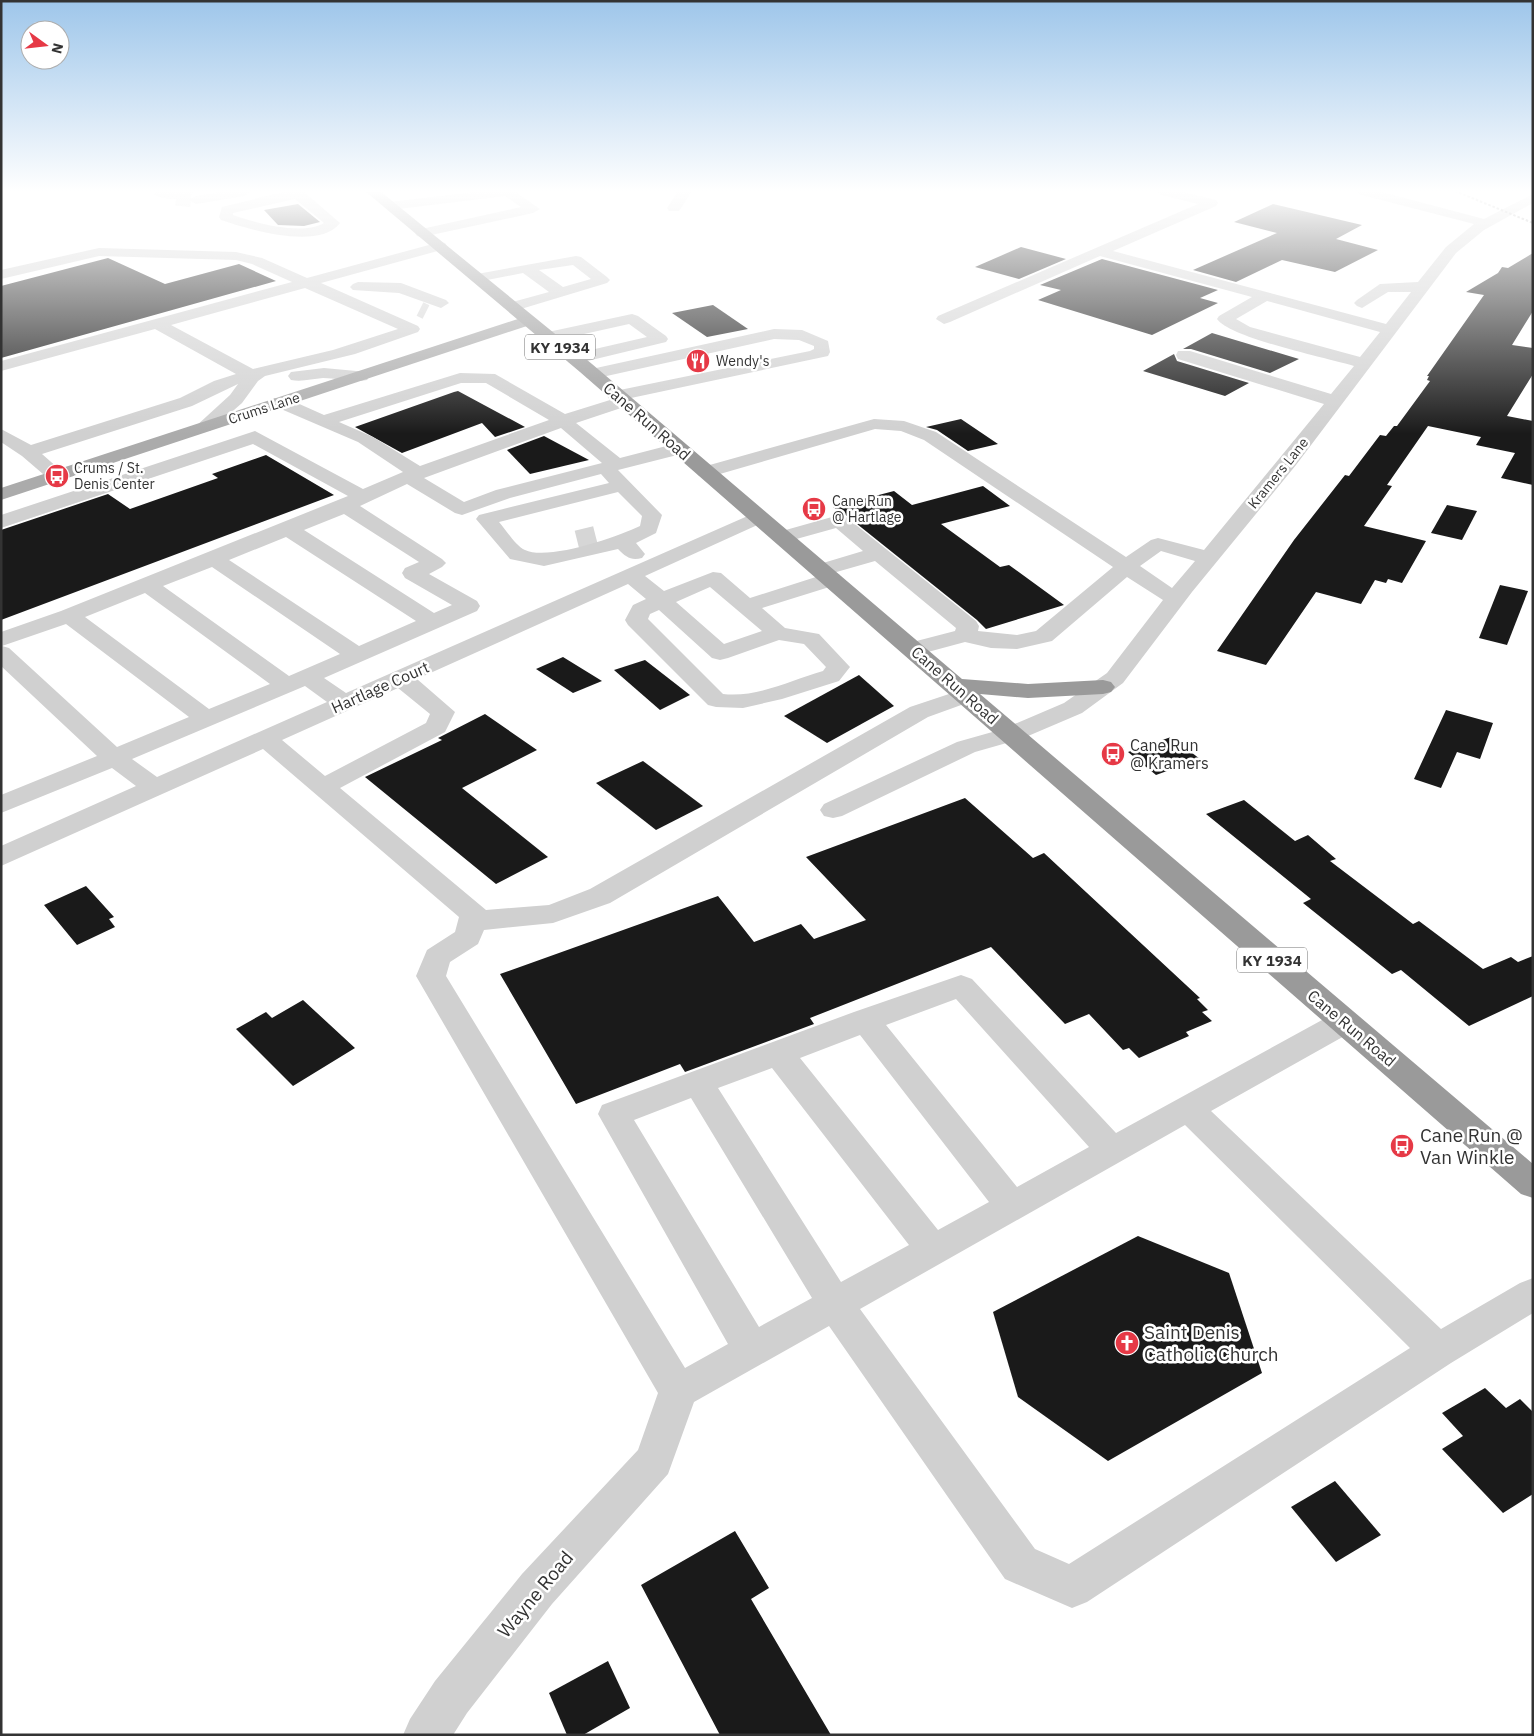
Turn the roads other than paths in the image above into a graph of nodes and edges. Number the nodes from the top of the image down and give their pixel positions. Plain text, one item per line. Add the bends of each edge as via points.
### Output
1 (14, 272) edge
2 (281, 272) edge
3 (344, 272) edge
4 (406, 272) dead end
5 (470, 272) edge
6 (506, 272) edge
7 (532, 272) edge
8 (592, 272) edge
9 (1053, 272) edge
10 (1175, 272) edge
11 (1434, 272) edge
12 (1, 275) edge
13 (477, 278) junction
14 (304, 283) junction
15 (363, 287) junction
16 (1422, 287) junction
17 (561, 293) junction
18 (331, 295) junction
19 (1265, 296) junction
20 (1344, 298) dead end
21 (1362, 303) junction
22 (512, 307) junction
23 (1388, 310) junction
24 (588, 312) dead end
25 (430, 314) junction
26 (944, 319) dead end
27 (527, 320) junction
28 (156, 323) junction
29 (604, 324) junction
30 (1388, 330) junction
31 (548, 337) junction
32 (1184, 356) dead end
33 (575, 359) junction
34 (1363, 363) junction
35 (1, 366) edge
36 (593, 374) junction
37 (251, 375) junction
38 (361, 376) junction
39 (620, 398) junction
40 (280, 402) junction
41 (1334, 402) junction
42 (562, 420) junction
43 (324, 421) junction
44 (204, 428) junction
45 (1, 434) edge
46 (678, 449) junction
47 (29, 452) junction
48 (609, 463) junction
49 (706, 472) junction
50 (414, 475) junction
51 (57, 476) junction
52 (623, 485) junction
53 (1, 494) edge
54 (354, 501) junction
55 (759, 517) junction
56 (1, 522) edge
57 (288, 529) junction
58 (649, 529) junction
59 (597, 535) tunnel mouth
60 (782, 537) junction
61 (576, 540) tunnel mouth
62 (622, 542) junction
63 (879, 553) junction
64 (517, 556) junction
65 (213, 558) junction
66 (1208, 558) junction
67 (1127, 566) junction
68 (640, 571) junction
69 (826, 574) junction
70 (147, 585) junction
71 (1175, 599) junction
72 (661, 600) junction
73 (746, 606) junction
74 (69, 616) junction
75 (434, 623) junction
76 (778, 633) junction
77 (965, 635) junction
78 (1, 640) edge
79 (913, 649) junction
80 (1, 653) edge
81 (357, 655) junction
82 (400, 678) junction
83 (297, 681) junction
84 (1104, 688) junction
85 (960, 690) junction
86 (345, 703) junction
87 (207, 719) junction
88 (1012, 734) junction
89 (266, 738) junction
90 (113, 757) junction
91 (323, 787) junction
92 (155, 788) junction
93 (1, 805) edge
94 (833, 810) dead end
95 (1, 857) edge
96 (473, 921) junction
97 (865, 1020) junction
98 (1344, 1022) junction
99 (778, 1053) junction
100 (698, 1083) junction
101 (1188, 1108) junction
102 (1112, 1150) junction
103 (1533, 1184) edge
104 (1012, 1206) junction
105 (933, 1250) junction
106 (1533, 1294) edge
107 (835, 1304) junction
108 (752, 1350) junction
109 (1438, 1351) junction
110 (678, 1391) junction
111 (426, 1735) edge

1 - 12 street
2 - 14 street
3 - 14 street
4 - 15 street
5 - 13 highway, Cane Run Road / KY 1934
6 - 13 street
7 - 17 street
8 - 17 street via 602,280
9 - 26 street
10 - 19 street
11 - 16 street, Kramers Lane
13 - 22 highway, Cane Run Road / KY 1934
14 - 18 street
14 - 28 street
15 - 18 street
15 - 25 street
15 - 25 street via 401,288
16 - 21 street via 1384,287
16 - 23 street, Kramers Lane
17 - 22 street
18 - 25 street
19 - 30 street
19 - 34 street via 1226,319 1244,330
20 - 21 street
21 - 23 street
22 - 27 highway, Cane Run Road / KY 1934
23 - 30 street, Kramers Lane
24 - 29 street
25 - 37 street via 361,347
27 - 31 highway, Cane Run Road / KY 1934
27 - 38 main road, Crums Lane
28 - 35 street
28 - 37 street
29 - 31 street
29 - 33 street via 632,319 660,339
30 - 34 street, Kramers Lane
31 - 33 highway, Cane Run Road / KY 1934
32 - 41 street
33 - 36 highway, Cane Run Road / KY 1934
34 - 41 street, Kramers Lane
36 - 39 highway, Cane Run Road / KY 1934
36 - 39 street via 774,334 802,336 822,344 822,352 814,356
37 - 38 street via 277,378 324,373
37 - 44 street via 236,399
37 - 47 street via 201,393 186,402
38 - 40 main road, Crums Lane
39 - 42 street
39 - 46 highway, Cane Run Road / KY 1934
40 - 43 street
40 - 44 main road, Crums Lane
41 - 66 street, Kramers Lane
42 - 43 street via 489,378 460,378
42 - 48 street
42 - 50 street
43 - 50 street via 362,439
44 - 51 main road, Crums Lane
45 - 47 street
46 - 48 street
46 - 49 highway, Cane Run Road / KY 1934
47 - 51 street
48 - 50 street via 462,509
48 - 52 street
49 - 55 highway, Cane Run Road / KY 1934
49 - 67 street via 874,424 904,426 930,436
50 - 54 street
51 - 53 main road, Crums Lane
52 - 58 street via 652,515
52 - 64 street via 486,519
54 - 56 street via 255,437
54 - 57 street
54 - 75 street via 435,564 413,573 469,606
55 - 60 highway, Cane Run Road / KY 1934
55 - 68 street, Hartlage Court
57 - 65 street
57 - 75 street
58 - 59 street
58 - 62 street
60 - 63 street via 839,521
60 - 69 highway, Cane Run Road / KY 1934
61 - 64 street
62 - 64 street via 544,560
62 - 68 street
63 - 69 street
63 - 77 street via 968,626
65 - 70 street
65 - 81 street
66 - 67 street via 1158,544
66 - 71 street, Kramers Lane
67 - 71 street
67 - 77 street via 1044,636 1017,642
68 - 72 street
68 - 82 street, Hartlage Court
69 - 73 street
69 - 79 highway, Cane Run Road / KY 1934
70 - 74 street
70 - 83 street
71 - 84 street, Kramers Lane
72 - 73 street via 713,578
72 - 76 street via 720,653
72 - 76 street via 641,610 636,620 716,700 728,703 744,701 830,676 838,666 811,640
73 - 76 street
74 - 78 street
74 - 87 street
75 - 81 street
77 - 79 street
79 - 85 highway, Cane Run Road / KY 1934
80 - 90 street
81 - 83 street
82 - 86 street, Hartlage Court
82 - 91 street via 443,712 436,726
83 - 86 street
83 - 87 street
84 - 85 highway
84 - 88 street, Kramers Lane via 1073,708
85 - 88 highway, Cane Run Road / KY 1934
85 - 96 street via 600,896 553,914
86 - 89 street, Hartlage Court
87 - 90 street
88 - 94 street, Kramers Lane via 966,747
88 - 98 highway, Cane Run Road / KY 1934
89 - 91 street
89 - 92 street, Hartlage Court
90 - 92 street
90 - 93 street
91 - 96 street via 474,914
92 - 95 street, Hartlage Court
96 - 110 street via 468,937 437,956 431,976
97 - 99 street
97 - 102 street via 961,986
97 - 104 street
98 - 101 street
98 - 103 highway, Cane Run Road / KY 1934
99 - 100 street
99 - 105 street
100 - 107 street
100 - 108 street via 614,1114
101 - 102 street
101 - 109 street
102 - 104 street
104 - 105 street
105 - 107 street
106 - 109 street
107 - 108 street
107 - 109 street via 1020,1564 1072,1587
108 - 110 street
110 - 111 street, Wayne Road via 654,1460 537,1589 451,1697

